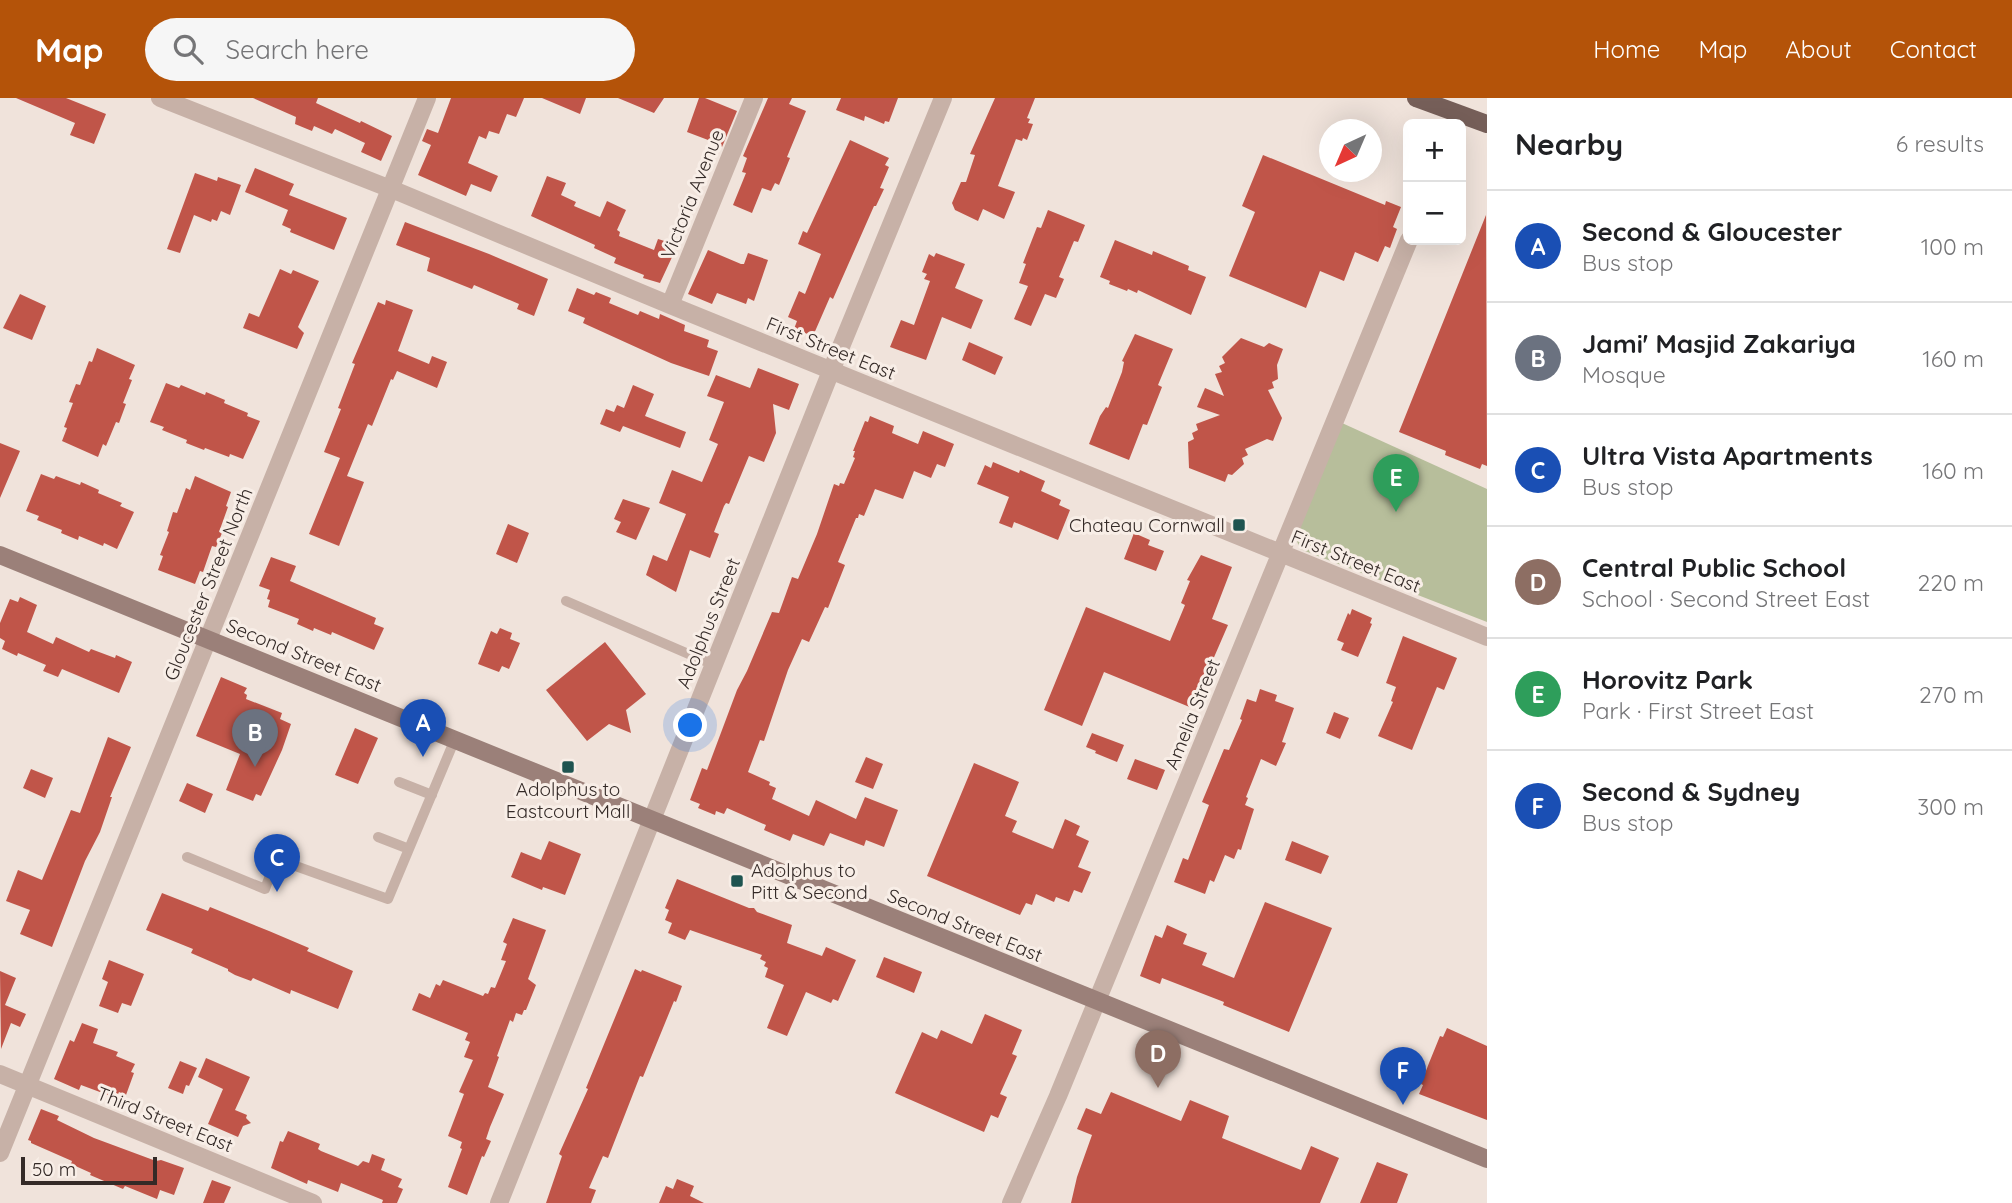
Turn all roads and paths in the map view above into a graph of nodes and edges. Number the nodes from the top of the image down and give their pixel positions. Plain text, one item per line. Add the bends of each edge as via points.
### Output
1 (160, 98) edge
2 (427, 98) edge
3 (754, 98) edge
4 (943, 98) edge
5 (1416, 98) edge
6 (1460, 119) edge
7 (1466, 120) edge
8 (1487, 124) edge
9 (389, 188) junction
10 (1407, 245) edge
11 (670, 305) junction
12 (831, 371) junction
13 (1281, 554) junction
14 (0, 555) edge
15 (566, 601) dead end
16 (1487, 637) edge
17 (208, 639) junction
18 (713, 665) junction
19 (455, 739) junction
20 (399, 782) dead end
21 (432, 794) junction
22 (652, 819) junction
23 (378, 837) dead end
24 (409, 849) junction
25 (187, 857) dead end
26 (1096, 1001) junction
27 (0, 1074) edge
28 (26, 1085) junction
29 (0, 1153) edge
30 (1487, 1159) edge
31 (313, 1203) edge
32 (499, 1203) edge
33 (1011, 1203) edge

1 - 9 street, First Street East
2 - 9 street, Gloucester Street North
3 - 11 street, Victoria Avenue
4 - 12 street, Adolphus Street
5 - 6 main road
7 - 8 main road
9 - 11 street, First Street East
9 - 17 street, Gloucester Street North
10 - 13 street, Amelia Street
11 - 12 street, First Street East
12 - 13 street, First Street East
12 - 18 street, Adolphus Street
13 - 16 street, First Street East
13 - 26 street, Amelia Street
14 - 17 main road, Second Street East
15 - 18 lane
17 - 19 main road, Second Street East
17 - 28 street, Gloucester Street North
18 - 22 street, Adolphus Street
19 - 21 lane
19 - 22 main road, Second Street East
20 - 21 lane
21 - 24 lane
22 - 26 main road, Second Street East
22 - 32 street, Adolphus Street
23 - 24 lane
24 - 25 lane via 388,899 276,859 265,889
26 - 30 main road, Second Street East
26 - 33 street, Amelia Street
27 - 28 street, Third Street East
28 - 29 street, Gloucester Street North
28 - 31 street, Third Street East

